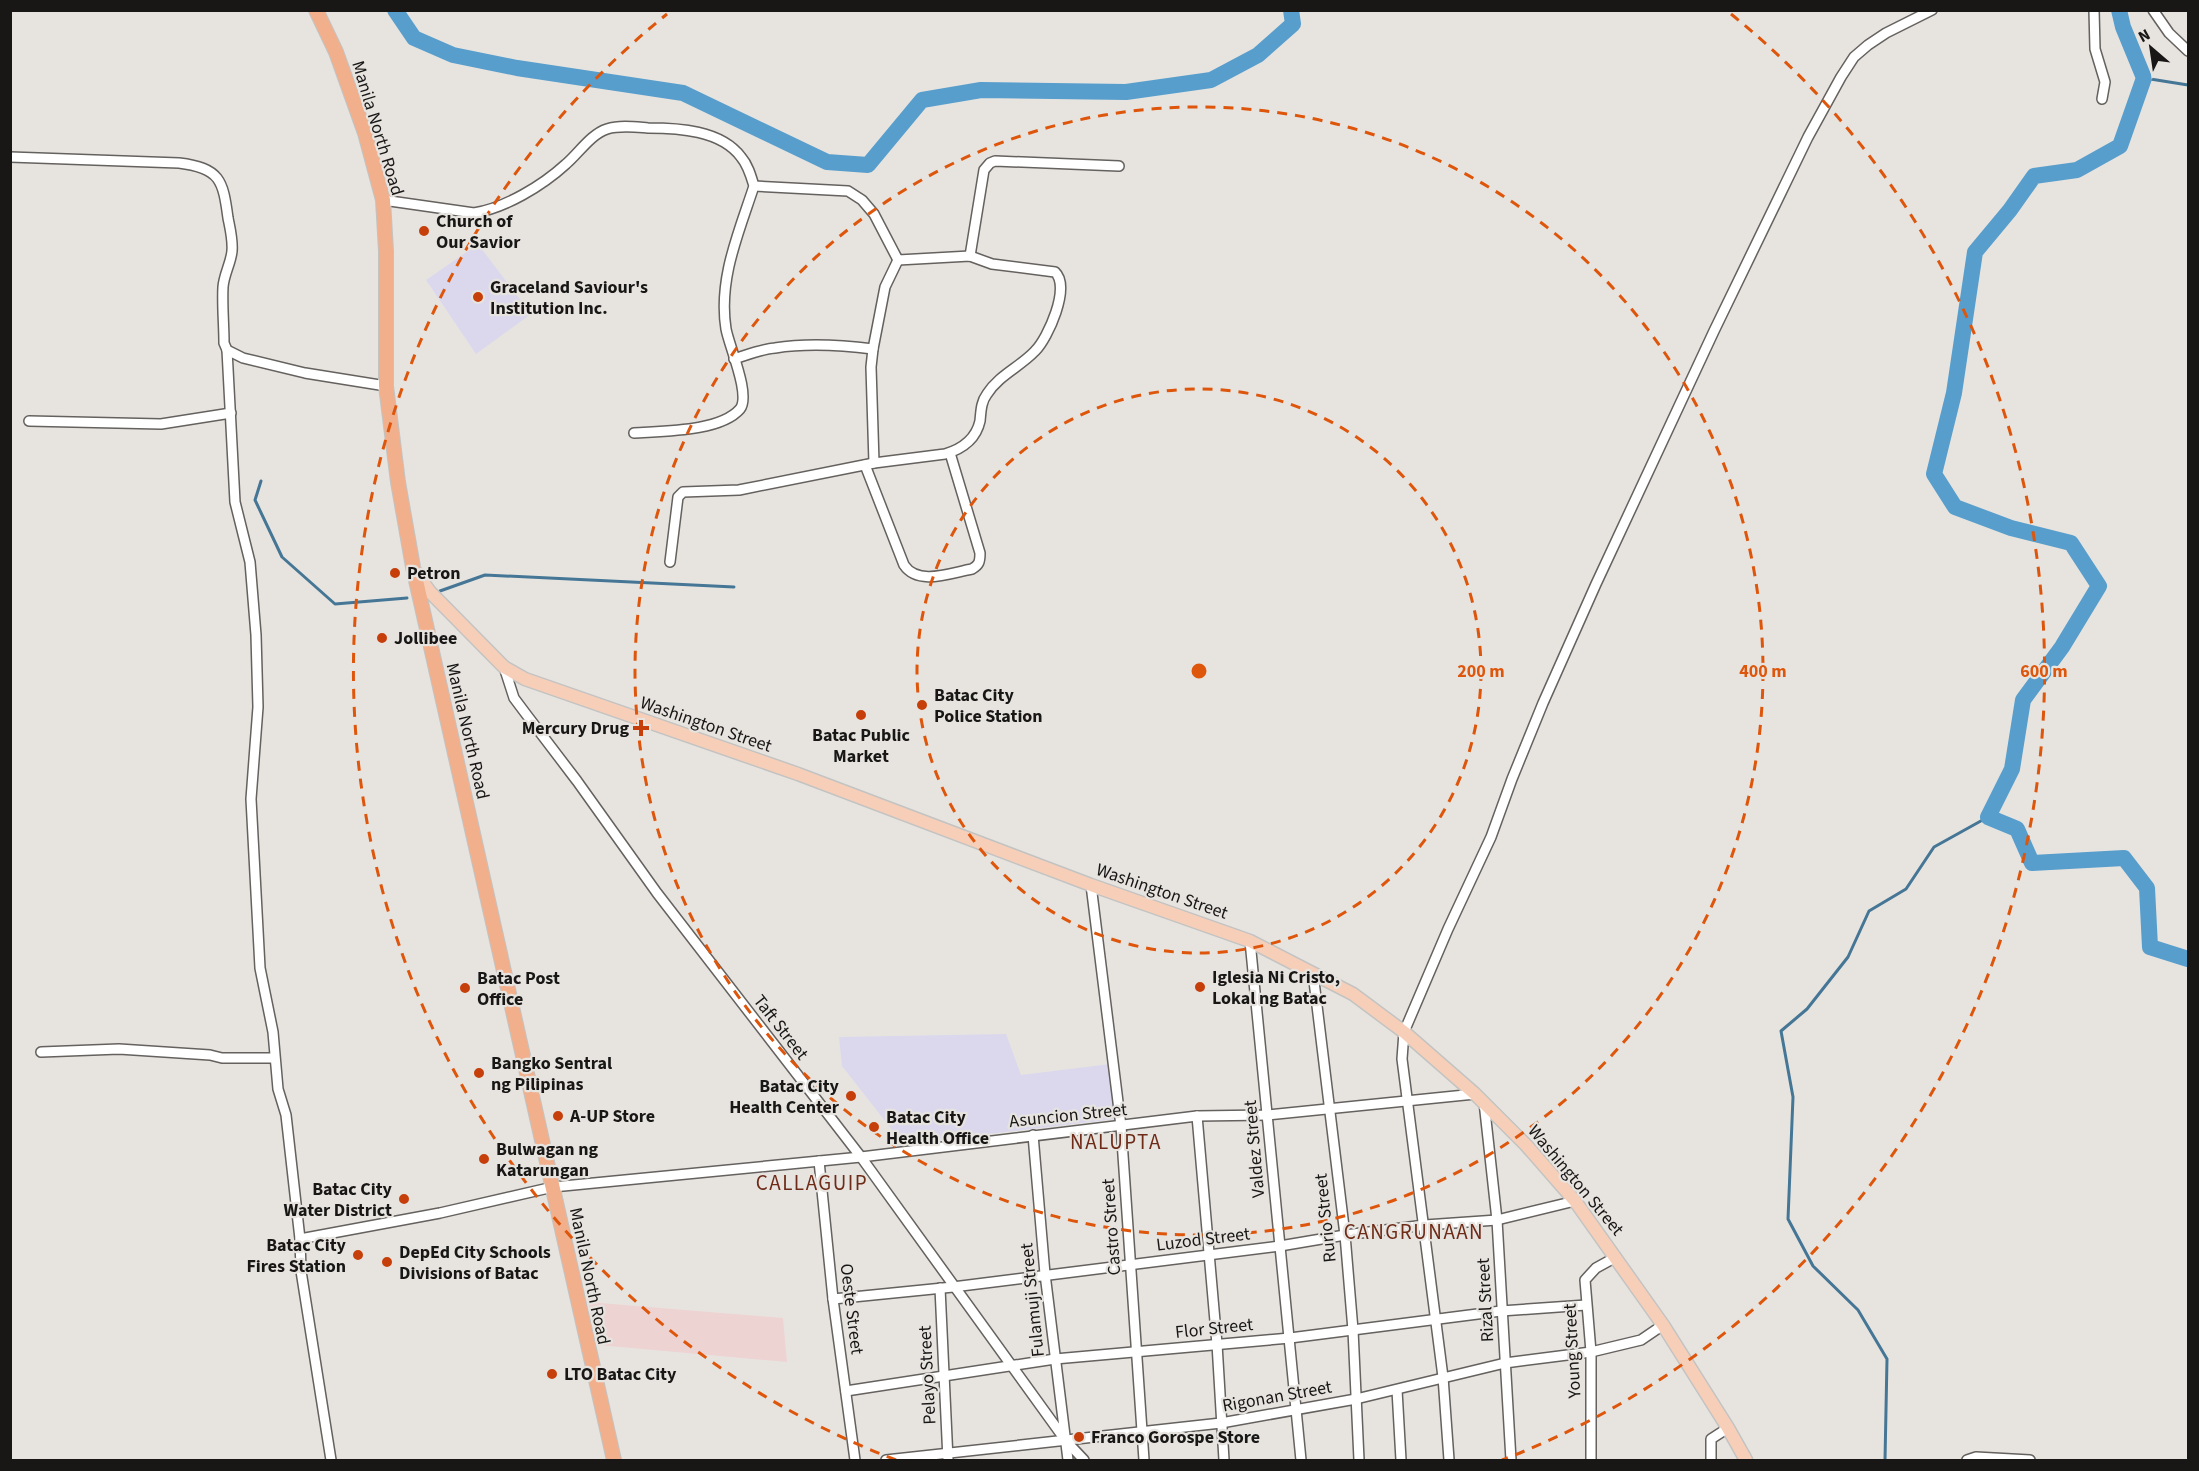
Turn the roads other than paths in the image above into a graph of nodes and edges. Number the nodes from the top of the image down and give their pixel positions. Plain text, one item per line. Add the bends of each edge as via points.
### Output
1 (316, 10) edge
2 (1932, 10) edge
3 (2094, 10) edge
4 (2153, 10) edge
5 (2188, 51) edge
6 (2102, 99) dead end
7 (10, 157) edge
8 (1119, 166) dead end
9 (754, 186) junction
10 (383, 200) junction
11 (970, 256) junction
12 (898, 260) junction
13 (873, 349) junction
14 (227, 350) junction
15 (734, 359) junction
16 (386, 386) junction
17 (231, 413) junction
18 (29, 421) dead end
19 (634, 434) dead end
20 (950, 453) junction
21 (870, 464) junction
22 (670, 562) dead end
23 (413, 567) junction
24 (504, 667) junction
25 (1091, 885) junction
26 (1250, 941) junction
27 (1313, 973) junction
28 (1404, 1032) junction
29 (40, 1052) dead end
30 (274, 1058) junction
31 (1480, 1098) junction
32 (1408, 1102) junction
33 (1329, 1110) junction
34 (1268, 1115) junction
35 (1197, 1116) junction
36 (1122, 1126) junction
37 (1033, 1135) junction
38 (861, 1157) junction
39 (819, 1161) junction
40 (553, 1187) junction
41 (1575, 1201) junction
42 (1497, 1220) junction
43 (1425, 1226) junction
44 (1345, 1235) junction
45 (300, 1239) junction
46 (1280, 1246) junction
47 (1208, 1254) junction
48 (1616, 1257) junction
49 (1131, 1264) junction
50 (1045, 1274) junction
51 (953, 1287) junction
52 (940, 1288) junction
53 (833, 1299) junction
54 (1586, 1305) junction
55 (1501, 1311) junction
56 (1435, 1320) junction
57 (1663, 1325) junction
58 (1353, 1330) junction
59 (1290, 1338) junction
60 (1217, 1344) junction
61 (1591, 1352) junction
62 (1136, 1353) junction
63 (1055, 1359) junction
64 (1505, 1363) junction
65 (1013, 1366) junction
66 (943, 1376) junction
67 (1443, 1377) junction
68 (1397, 1390) junction
69 (846, 1391) junction
70 (1356, 1399) junction
71 (1294, 1409) junction
72 (1221, 1423) junction
73 (1728, 1428) junction
74 (1141, 1433) junction
75 (1066, 1441) junction
76 (948, 1458) edge
77 (331, 1461) edge
78 (614, 1461) edge
79 (855, 1461) edge
80 (886, 1461) edge
81 (1068, 1461) edge
82 (1084, 1461) edge
83 (1144, 1461) edge
84 (1224, 1461) edge
85 (1301, 1461) edge
86 (1359, 1461) edge
87 (1401, 1461) edge
88 (1449, 1461) edge
89 (1511, 1461) edge
90 (1591, 1461) edge
91 (1711, 1461) edge
92 (1746, 1461) edge
93 (1967, 1461) edge
94 (2030, 1461) edge

1 - 10 highway, Manila North Road via 336,52 365,133
2 - 28 street via 1886,33 1854,57 1808,137 1596,584 1491,837
3 - 6 street via 2095,49 2105,82
4 - 5 street
7 - 14 street via 179,163 207,169 224,190 232,242 223,288
8 - 11 street via 990,163 984,170
9 - 10 street via 741,156 712,137 672,128 619,127 598,133 564,166 509,204 488,211 474,213
9 - 12 street via 848,191 874,214
9 - 15 street via 726,273 726,331
10 - 16 highway, Manila North Road
11 - 12 street
11 - 20 street via 992,264 1055,272 1062,288 1055,315 1037,350 1005,374 987,394 973,437
12 - 13 street via 885,287
13 - 15 street via 786,346
13 - 21 street
14 - 16 street via 243,358 305,373
14 - 17 street
15 - 19 street via 743,397 739,410 706,426
16 - 23 highway, Manila North Road
17 - 18 street via 161,424
17 - 30 street via 235,502 250,562 256,635 253,872 260,968 273,1032
20 - 21 street
20 - 21 street via 980,561 972,569 923,577 913,575 904,565
21 - 22 street via 751,488 683,492 678,497
23 - 24 main road, Washington Street via 430,592
23 - 40 highway, Manila North Road
24 - 25 main road, Washington Street via 549,688 798,774
24 - 38 street, Taft Street via 514,698 657,893
25 - 26 main road, Washington Street
25 - 36 street, Castro Street
26 - 27 main road, Washington Street
26 - 34 street, Valdez Street
27 - 28 main road, Washington Street via 1353,994
27 - 33 street, Rurio Street
28 - 31 main road, Washington Street
28 - 32 street via 1402,1059
29 - 30 street via 119,1049 222,1058
30 - 45 street via 286,1115
31 - 32 street, Asuncion Street
31 - 41 main road, Washington Street
31 - 42 street, Rizal Street
32 - 33 street, Asuncion Street
32 - 43 street
33 - 34 street, Asuncion Street
33 - 44 street, Rurio Street
34 - 35 street, Asuncion Street
34 - 46 street, Valdez Street
35 - 36 street, Asuncion Street
35 - 47 street
36 - 37 street, Asuncion Street
36 - 49 street, Castro Street
37 - 38 street, Asuncion Street
37 - 50 street, Fulamuji Street
38 - 39 street, Asuncion Street
38 - 51 street, Taft Street
39 - 40 street, Asuncion Street
39 - 53 street, Oeste Street
40 - 45 street, Asuncion Street
40 - 78 highway, Manila North Road
41 - 42 street, Luzod Street
41 - 48 main road, Washington Street
42 - 43 street, Luzod Street
42 - 55 street, Rizal Street
43 - 44 street, Luzod Street
43 - 56 street
44 - 46 street, Luzod Street
44 - 58 street, Rurio Street
45 - 77 street via 301,1271
46 - 47 street, Luzod Street
46 - 59 street, Valdez Street
47 - 49 street, Luzod Street
47 - 60 street
48 - 54 street, Young Street via 1596,1268 1585,1280
48 - 57 main road, Washington Street
49 - 50 street, Luzod Street
49 - 62 street, Castro Street
50 - 51 street, Luzod Street
50 - 63 street, Fulamuji Street
51 - 52 street, Luzod Street
51 - 65 street, Taft Street
52 - 53 street, Luzod Street
52 - 66 street, Pelayo Street
53 - 69 street, Oeste Street
54 - 55 street, Flor Street
54 - 61 street, Young Street
55 - 56 street, Flor Street
55 - 64 street, Rizal Street
56 - 58 street, Flor Street
56 - 67 street
57 - 61 street, Rigonan Street via 1641,1340
57 - 73 main road, Washington Street
58 - 59 street, Flor Street
58 - 70 street, Rurio Street
59 - 60 street, Flor Street
59 - 71 street, Valdez Street
60 - 62 street, Flor Street
60 - 72 street
61 - 64 street, Rigonan Street
61 - 90 street, Young Street
62 - 63 street, Flor Street
62 - 74 street, Castro Street
63 - 65 street, Flor Street
63 - 75 street, Fulamuji Street
64 - 67 street, Rigonan Street
64 - 89 street, Rizal Street
65 - 66 street, Flor Street
65 - 75 street, Taft Street
66 - 69 street, Flor Street
66 - 76 street, Pelayo Street
67 - 68 street, Rigonan Street
67 - 88 street
68 - 70 street, Rigonan Street
68 - 87 street
69 - 79 street, Oeste Street
70 - 71 street, Rigonan Street
70 - 86 street, Rurio Street
71 - 72 street, Rigonan Street
71 - 85 street, Valdez Street
72 - 74 street, Rigonan Street
72 - 84 street
73 - 91 street via 1710,1439
73 - 92 main road, Washington Street
74 - 75 street, Rigonan Street
74 - 83 street, Castro Street
75 - 76 street, Rigonan Street
75 - 81 street, Fulamuji Street
75 - 82 street, Taft Street
76 - 80 street, Rigonan Street
93 - 94 street via 1976,1457

